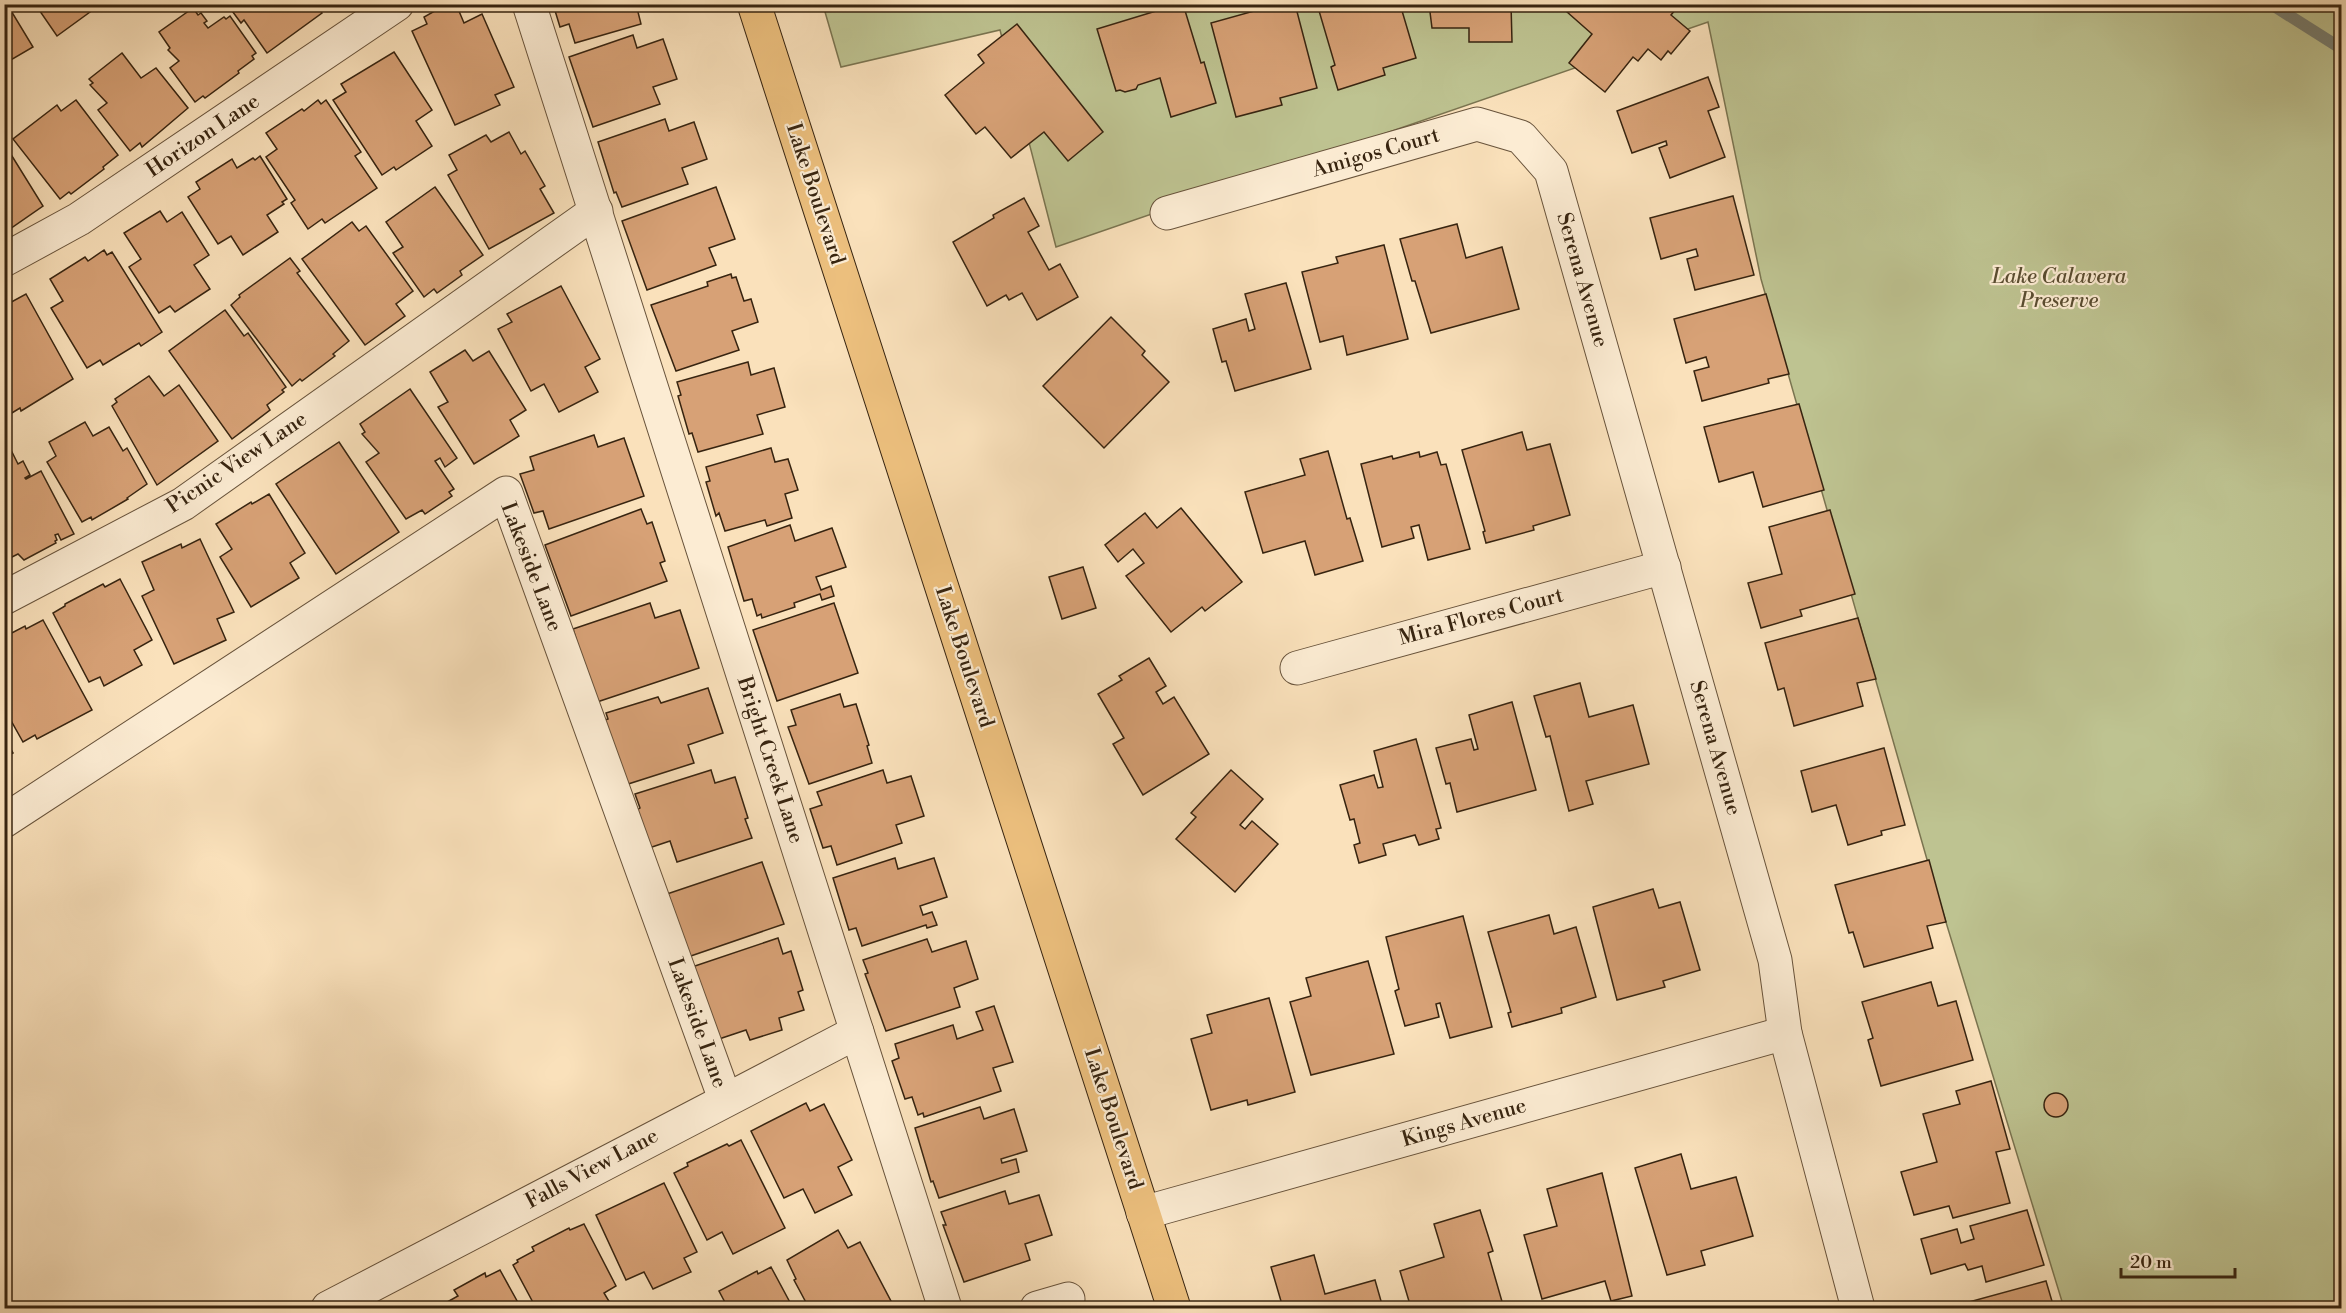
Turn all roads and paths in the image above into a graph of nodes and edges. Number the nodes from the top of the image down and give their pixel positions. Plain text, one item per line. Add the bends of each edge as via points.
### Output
1 (397, 4) edge
2 (529, 4) edge
3 (754, 4) edge
4 (1556, 191) joint
5 (596, 211) junction
6 (1167, 213) dead end
7 (4, 260) edge
8 (1664, 567) junction
9 (4, 598) edge
10 (1298, 668) dead end
11 (4, 820) edge
12 (857, 1032) junction
13 (1785, 1033) junction
14 (725, 1099) junction
15 (1143, 1213) junction
16 (1068, 1299) dead end
17 (328, 1308) edge
18 (945, 1308) edge
19 (1037, 1308) edge
20 (1174, 1308) edge
21 (1858, 1308) edge

1 - 7 street, Horizon Lane via 79,219
2 - 5 street, Bright Creek Lane
3 - 15 main road, Lake Boulevard
4 - 6 street, Amigos Court via 1551,171 1521,137 1477,124
4 - 8 street, Serena Avenue
5 - 9 street, Picnic View Lane via 183,504
5 - 12 street, Bright Creek Lane
8 - 10 street, Mira Flores Court
8 - 13 street, Serena Avenue via 1775,960
11 - 14 street, Lakeside Lane via 506,494
12 - 14 street, Falls View Lane
12 - 18 street, Bright Creek Lane
13 - 15 street, Kings Avenue
13 - 21 street, Serena Avenue
14 - 17 street, Falls View Lane
15 - 20 main road, Lake Boulevard
16 - 19 street

